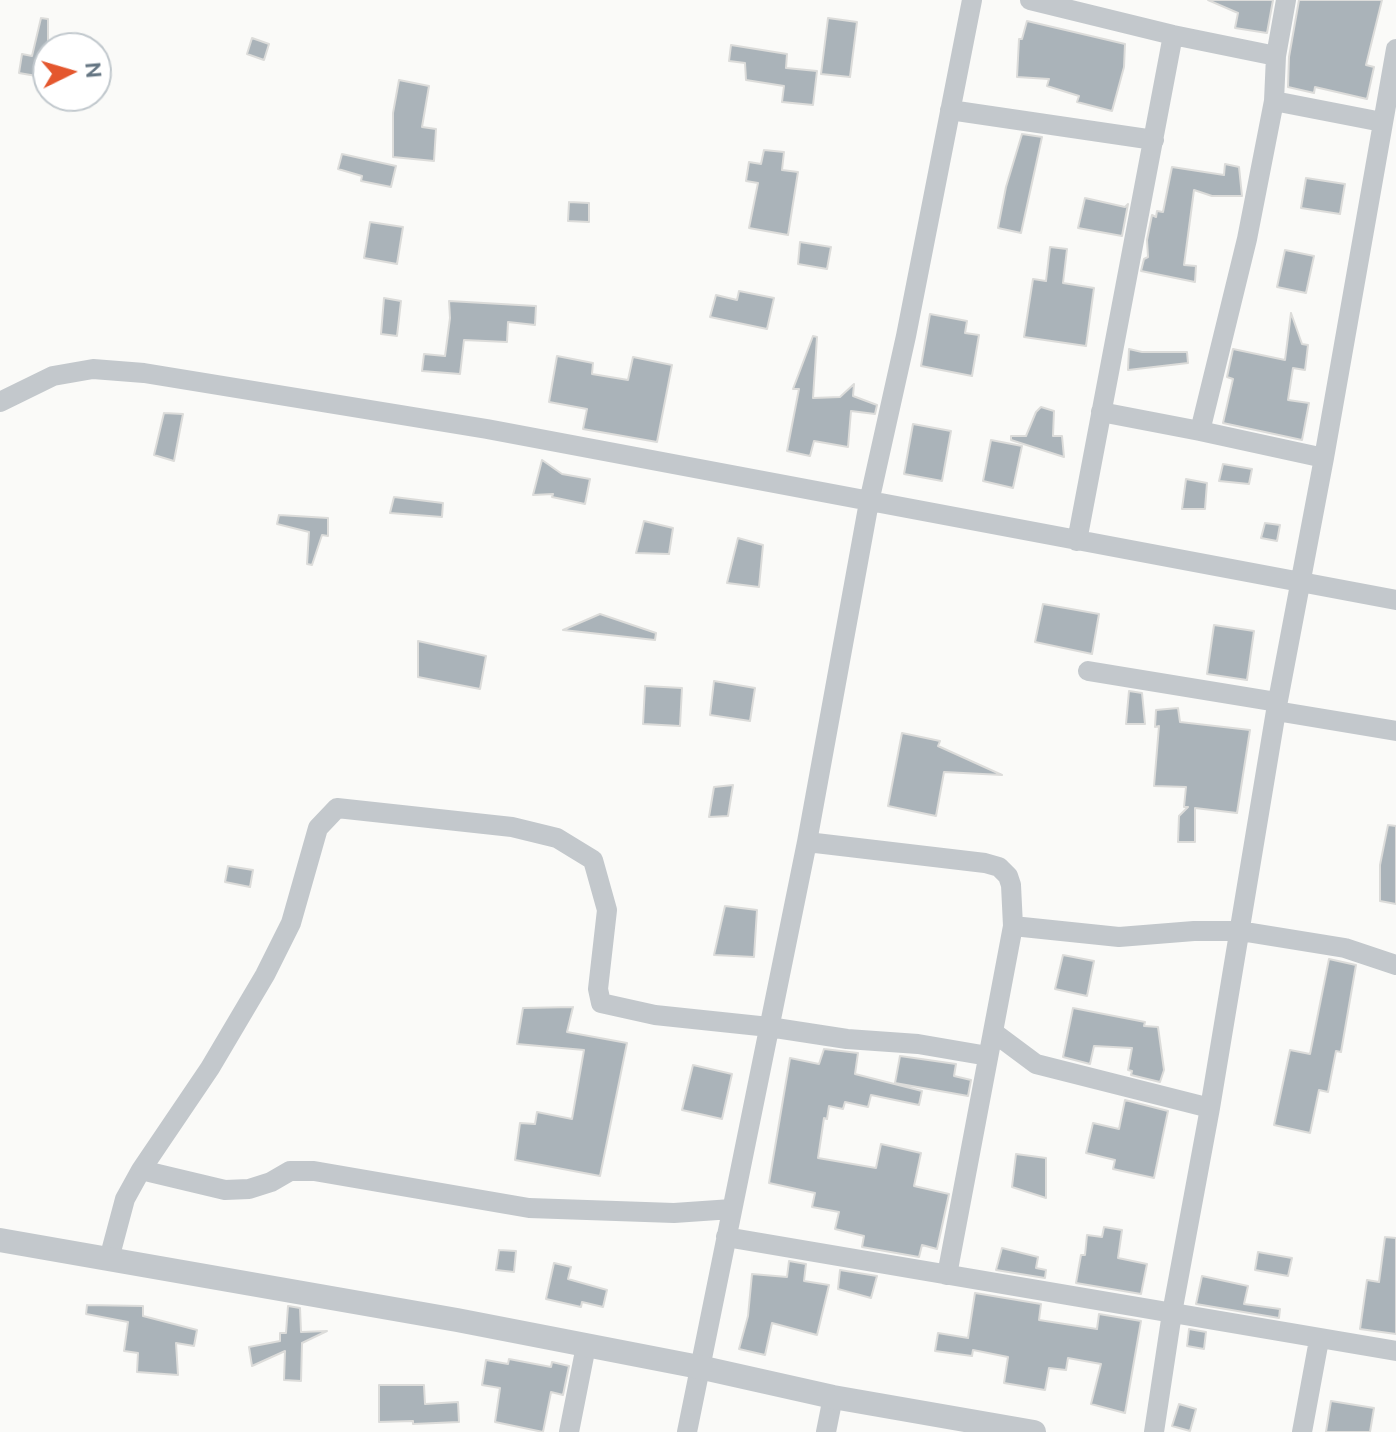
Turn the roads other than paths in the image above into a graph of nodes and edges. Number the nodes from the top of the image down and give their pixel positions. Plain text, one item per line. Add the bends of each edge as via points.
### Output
1 (972, 0) edge
2 (1030, 0) edge
3 (1286, 0) edge
4 (1173, 35) junction
5 (1396, 49) edge
6 (1276, 56) junction
7 (1274, 101) junction
8 (950, 110) junction
9 (1382, 122) junction
10 (1154, 140) junction
11 (1375, 173) junction
12 (1396, 178) edge
13 (0, 402) edge
14 (1101, 412) junction
15 (1200, 431) junction
16 (1324, 458) junction
17 (869, 502) junction
18 (1077, 541) junction
19 (1300, 583) junction
20 (1396, 600) edge
21 (1088, 671) dead end
22 (1276, 706) junction
23 (1396, 731) edge
24 (807, 842) junction
25 (1013, 926) junction
26 (1240, 931) junction
27 (1396, 965) edge
28 (769, 1027) junction
29 (993, 1032) junction
30 (988, 1056) junction
31 (1210, 1108) junction
32 (141, 1170) junction
33 (732, 1209) junction
34 (726, 1237) junction
35 (0, 1240) edge
36 (109, 1259) junction
37 (947, 1275) junction
38 (1172, 1313) junction
39 (1319, 1340) junction
40 (586, 1346) junction
41 (1396, 1351) edge
42 (699, 1367) junction
43 (833, 1397) junction
44 (569, 1432) edge
45 (687, 1432) edge
46 (826, 1432) edge
47 (1034, 1432) edge
48 (1154, 1432) edge
49 (1302, 1432) edge

1 - 8 street
2 - 4 street
3 - 6 street
4 - 6 street
4 - 10 street
5 - 9 street
6 - 7 street
7 - 9 street
7 - 15 street
8 - 10 street
8 - 17 street
9 - 11 street
10 - 14 street
11 - 12 street
11 - 16 street
13 - 17 street via 53,376 93,369 144,373 487,429
14 - 15 street
14 - 18 street
15 - 16 street
16 - 19 street
17 - 18 street
17 - 24 street
18 - 19 street
19 - 20 street
19 - 22 street
21 - 22 street
22 - 23 street
22 - 26 street
24 - 25 street via 999,867 1011,885
24 - 28 street
25 - 26 street via 1119,937
25 - 29 street
26 - 27 street via 1345,948
26 - 31 street
28 - 30 street
28 - 32 street via 655,1015 601,1003 607,910 593,860 557,838 512,827 337,808 318,828 291,923 265,975
28 - 33 street
29 - 30 street
29 - 31 street via 1036,1064
30 - 37 street
31 - 38 street
32 - 33 street via 225,1190 249,1189 290,1171 314,1171 529,1208 674,1213
32 - 36 street via 125,1199
33 - 34 street
34 - 37 street
34 - 42 street
35 - 36 street
36 - 40 street
37 - 38 street
38 - 39 street
38 - 48 street
39 - 41 street
39 - 49 street
40 - 42 street
40 - 44 street
42 - 43 street
42 - 45 street
43 - 46 street
43 - 47 street

